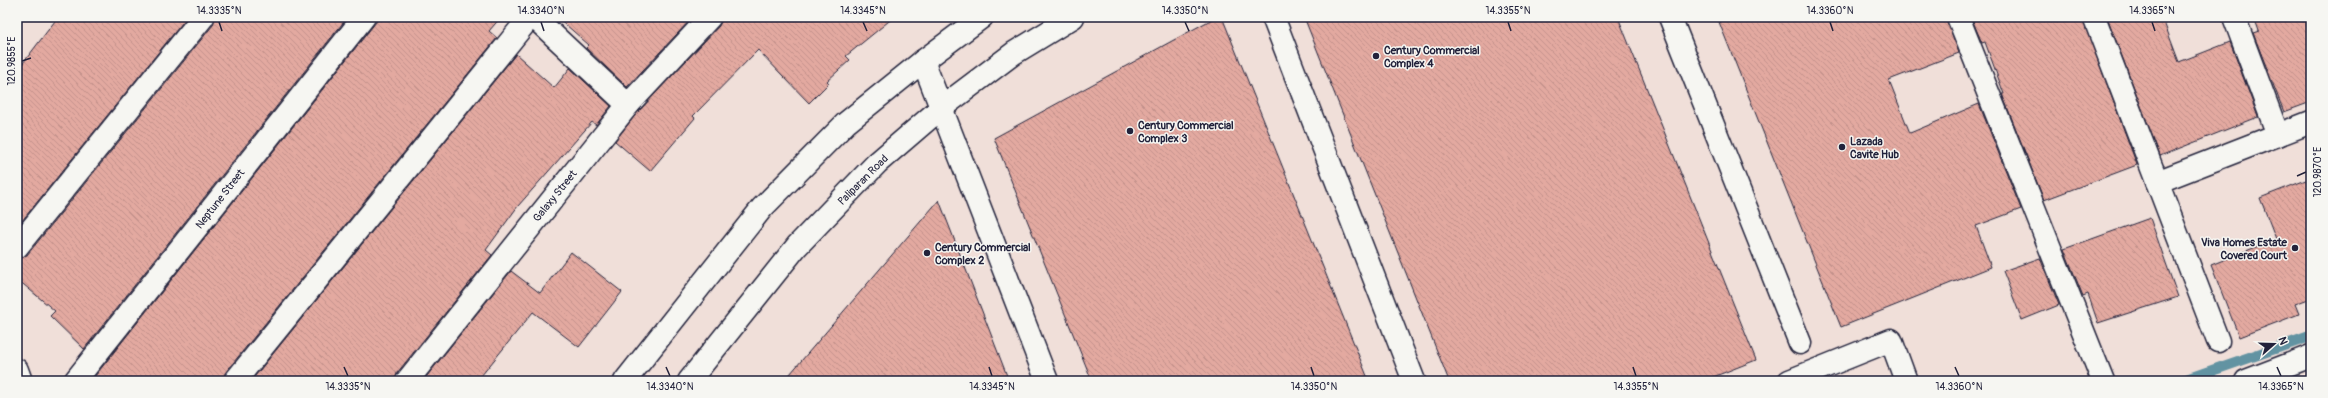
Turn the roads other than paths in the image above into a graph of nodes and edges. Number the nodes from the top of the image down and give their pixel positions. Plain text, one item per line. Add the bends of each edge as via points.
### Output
1 (203, 17) edge
2 (364, 17) edge
3 (530, 17) edge
4 (534, 17) edge
5 (710, 17) edge
6 (982, 17) edge
7 (1073, 17) edge
8 (1272, 17) edge
9 (1670, 17) edge
10 (1958, 17) edge
11 (2094, 17) edge
12 (2234, 17) edge
13 (923, 61) junction
14 (628, 105) junction
15 (941, 108) junction
16 (2311, 122) edge
17 (2278, 135) junction
18 (2157, 182) junction
19 (17, 247) edge
20 (2218, 341) dead end
21 (1800, 343) dead end
22 (2311, 356) edge
23 (17, 370) edge
24 (2249, 380) edge
25 (21, 381) edge
26 (75, 381) edge
27 (235, 381) edge
28 (407, 381) edge
29 (625, 381) edge
30 (689, 381) edge
31 (1047, 381) edge
32 (1414, 381) edge
33 (1789, 381) edge
34 (1906, 381) edge
35 (2103, 381) edge

1 - 19 street
2 - 26 street, Neptune Street
3 - 27 street
4 - 14 street
5 - 14 street, Galaxy Street
6 - 13 street
7 - 15 street, Paliparan Road via 1014,53
8 - 32 street
9 - 21 street
10 - 35 street
11 - 18 street
12 - 17 street
13 - 15 street
13 - 29 street via 846,123 762,208
14 - 28 street, Galaxy Street
15 - 30 street, Paliparan Road via 877,163 797,246
15 - 31 street
16 - 17 street
17 - 18 street
18 - 20 street
22 - 24 street
23 - 25 street
33 - 34 street via 1891,340

